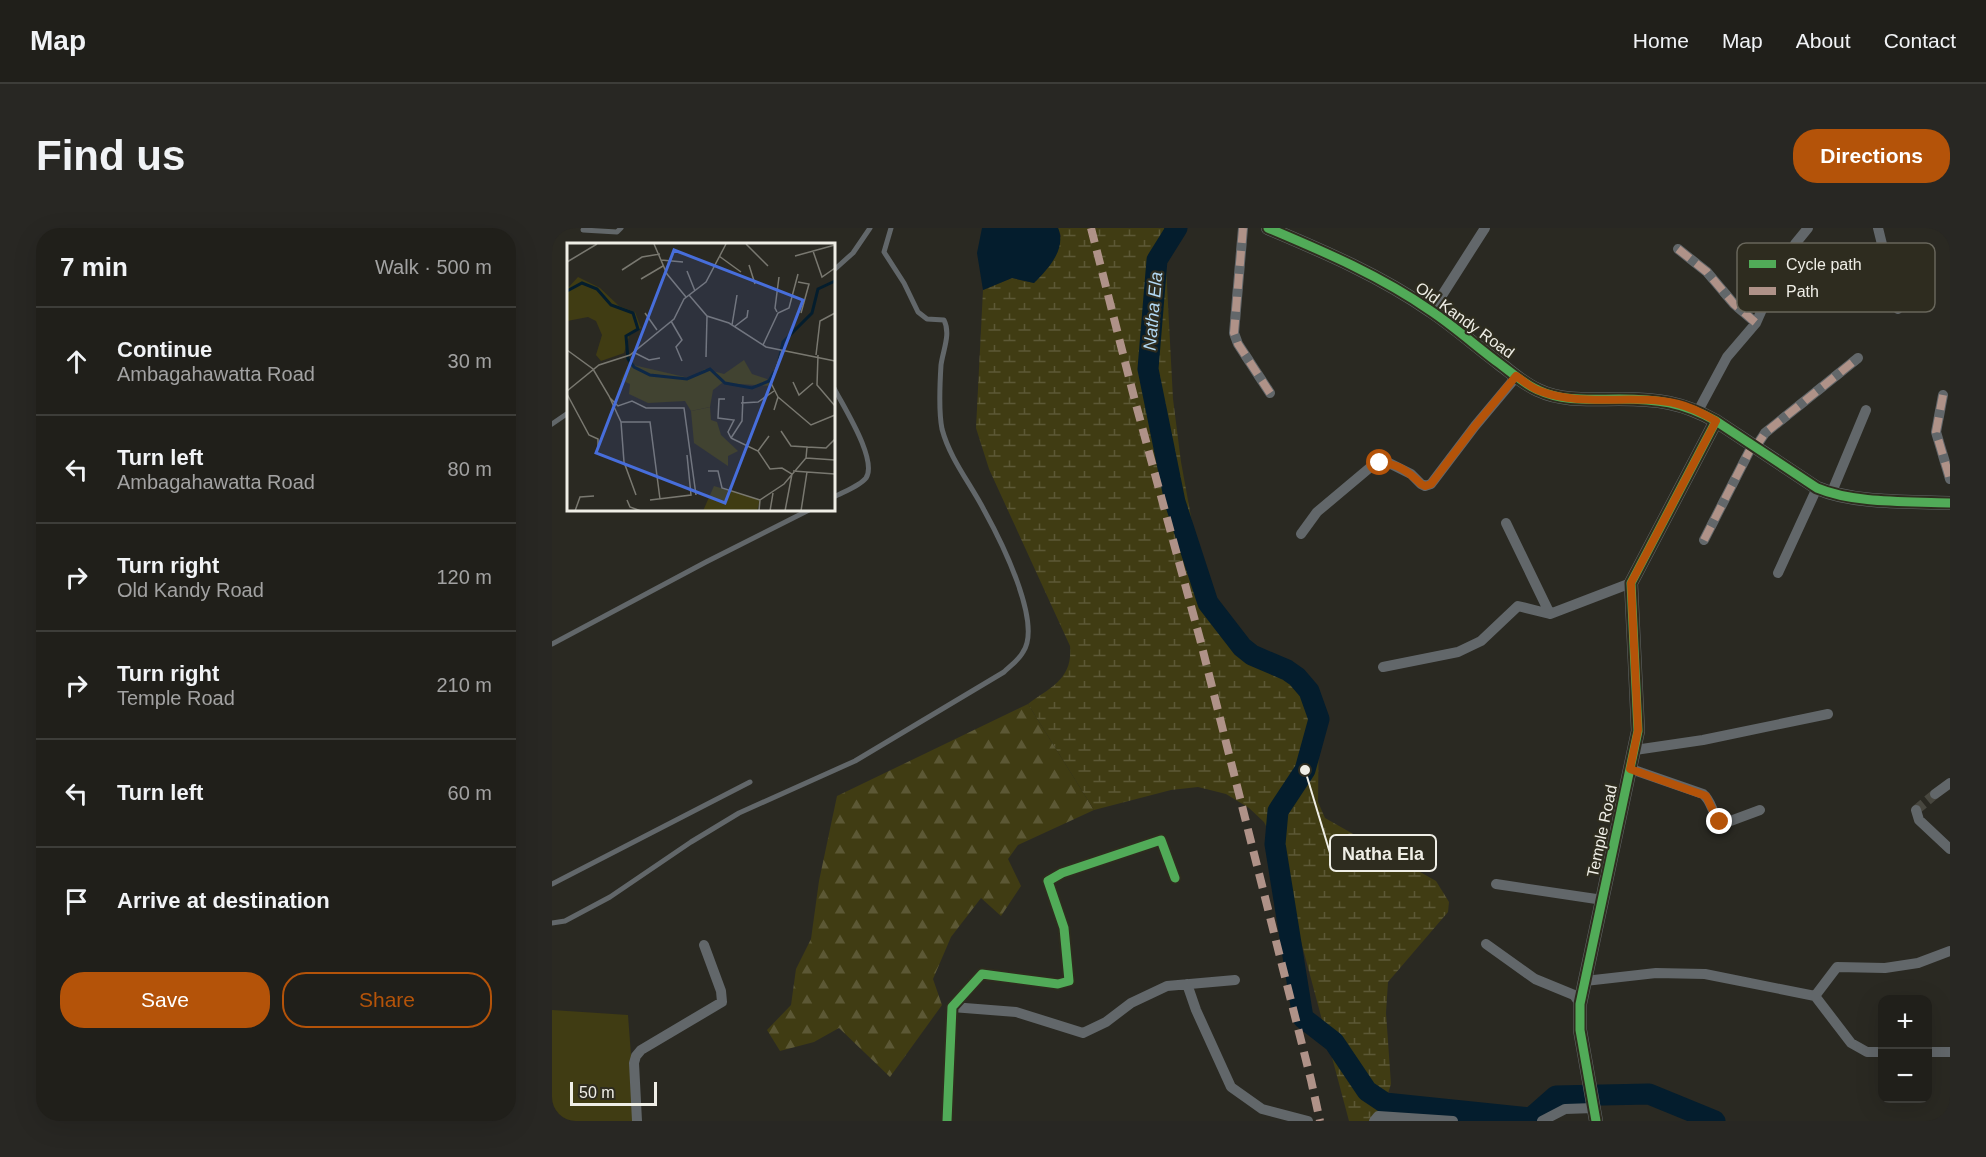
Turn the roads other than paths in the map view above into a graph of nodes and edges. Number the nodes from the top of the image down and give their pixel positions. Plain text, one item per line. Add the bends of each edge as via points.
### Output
1 (621, 228) edge
2 (870, 228) edge
3 (891, 228) edge
4 (1243, 228) edge
5 (1268, 228) edge
6 (1485, 228) edge
7 (1808, 228) edge
8 (1878, 228) edge
9 (583, 230) dead end
10 (1796, 243) edge
11 (1882, 243) edge
12 (1678, 249) dead end
13 (836, 268) edge
14 (1737, 307) edge
15 (1432, 311) junction
16 (1743, 312) edge
17 (1761, 312) edge
18 (1756, 324) junction
19 (1858, 358) dead end
20 (1516, 376) junction
21 (836, 392) edge
22 (1270, 393) dead end
23 (1943, 395) dead end
24 (1866, 410) dead end
25 (1698, 411) junction
26 (567, 415) edge
27 (1716, 421) junction
28 (552, 424) edge
29 (1754, 447) junction
30 (1950, 478) edge
31 (1817, 488) junction
32 (1831, 494) junction
33 (836, 496) edge
34 (1950, 503) edge
35 (805, 512) edge
36 (1506, 523) dead end
37 (1301, 534) dead end
38 (1704, 540) dead end
39 (1778, 573) dead end
40 (1631, 583) junction
41 (1550, 614) junction
42 (552, 644) edge
43 (1383, 667) dead end
44 (1828, 714) dead end
45 (1635, 750) junction
46 (1630, 769) junction
47 (750, 782) dead end
48 (1950, 783) edge
49 (1935, 794) tunnel mouth
50 (1760, 810) dead end
51 (1916, 810) dead end
52 (1950, 849) edge
53 (1175, 878) dead end
54 (552, 884) edge
55 (1496, 884) dead end
56 (1602, 900) junction
57 (552, 923) edge
58 (1486, 944) dead end
59 (704, 945) dead end
60 (1950, 951) edge
61 (1235, 980) dead end
62 (1585, 981) junction
63 (1187, 984) junction
64 (1815, 996) junction
65 (1580, 1004) junction
66 (952, 1007) junction
67 (1878, 1052) edge
68 (1932, 1052) edge
69 (1950, 1052) edge
70 (1595, 1115) edge
71 (637, 1121) edge
72 (947, 1121) edge
73 (1308, 1121) edge
74 (1374, 1121) edge
75 (1453, 1121) edge
76 (1542, 1121) edge

1 - 9 lane via 617,232
2 - 13 lane via 853,254
3 - 57 lane via 884,252 918,312 927,319 944,320 948,328 942,364 942,427 949,451 1008,557 1024,602 1028,630 1024,652 1004,672 855,761 739,813 610,897 566,921
4 - 22 street via 1234,333
5 - 15 street, Old Kandy Road via 1376,277
6 - 15 street
7 - 10 street
8 - 11 street
12 - 14 street via 1707,272
15 - 20 street, Old Kandy Road
16 - 18 street
17 - 18 street
18 - 25 street via 1726,357
19 - 29 street via 1765,433
20 - 25 street, Old Kandy Road via 1538,390 1558,396 1661,401
20 - 37 street via 1431,484 1425,486 1389,463 1373,465 1317,512
21 - 33 lane via 864,445 870,468 866,479
23 - 30 street via 1936,432
24 - 32 street
25 - 27 street, Old Kandy Road
26 - 28 lane
27 - 29 street, Old Kandy Road
27 - 40 street
29 - 31 street, Old Kandy Road
29 - 38 street
31 - 32 street, Old Kandy Road
31 - 39 street
32 - 34 street, Old Kandy Road
35 - 42 lane
36 - 41 street
40 - 41 street
40 - 45 street, Temple Road via 1638,730
41 - 43 street via 1518,606 1481,640 1458,652
44 - 45 street
45 - 46 street, Temple Road
46 - 50 street via 1706,796 1720,822
46 - 56 street, Temple Road
47 - 54 lane
48 - 49 street
51 - 52 street via 1919,820
53 - 66 street via 1161,840 1048,881 1064,928 1069,981 1058,984 982,974
55 - 56 street
56 - 62 street, Temple Road
58 - 65 street via 1535,979 1574,995
59 - 71 street via 722,1002 640,1050 634,1063
60 - 64 street via 1918,963 1885,968 1837,967
61 - 63 street
62 - 64 street via 1656,973 1705,974
62 - 65 street, Temple Road
63 - 66 street via 1167,986 1083,1033 1016,1012
63 - 73 street via 1231,1087 1262,1109
64 - 67 street via 1851,1043 1867,1052
65 - 70 street, Temple Road via 1580,1030
66 - 72 street
68 - 69 street
70 - 76 street via 1564,1109
74 - 75 street via 1378,1116

